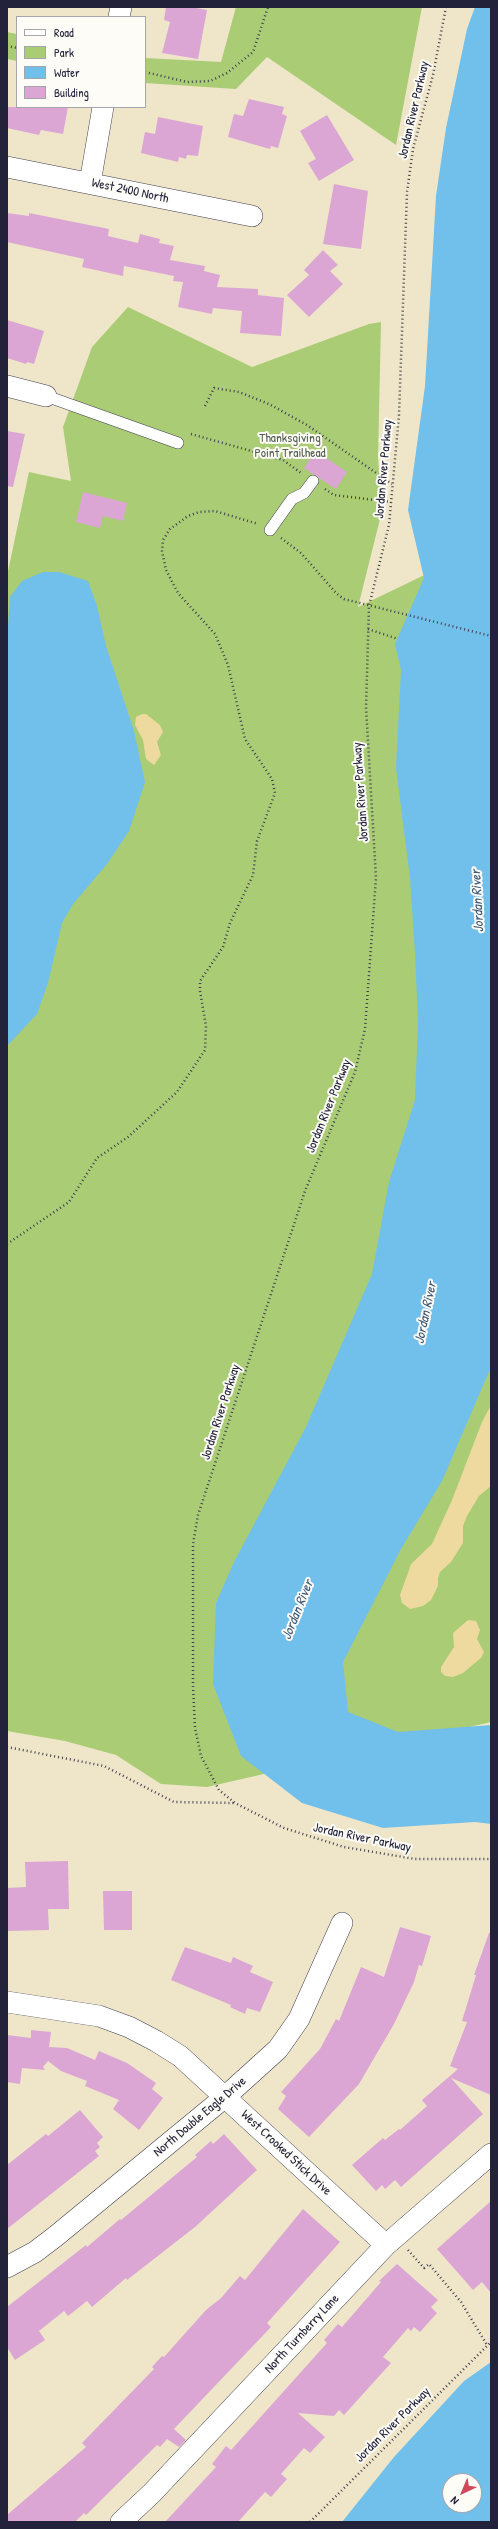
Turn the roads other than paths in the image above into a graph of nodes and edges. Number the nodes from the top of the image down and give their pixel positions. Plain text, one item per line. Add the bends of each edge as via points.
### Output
1 (103, 108) edge
2 (7, 167) edge
3 (90, 183) junction
4 (252, 216) dead end
5 (7, 386) edge
6 (46, 396) joint
7 (178, 442) dead end
8 (313, 481) road end
9 (270, 530) road end
10 (342, 1923) dead end
11 (7, 2002) edge
12 (225, 2097) junction
13 (491, 2154) edge
14 (391, 2241) junction
15 (7, 2267) edge
16 (121, 2522) edge

1 - 3 street
2 - 3 street, West 2400 North
3 - 4 street, West 2400 North
5 - 6 street
6 - 7 lane
8 - 9 lane via 304,493 292,499
10 - 12 street, North Double Eagle Drive via 310,1996 289,2035 278,2049
11 - 12 street, West Crooked Stick Drive via 99,2016 129,2027 180,2056
12 - 14 street, West Crooked Stick Drive
12 - 15 street, North Double Eagle Drive via 56,2236 35,2252
13 - 14 street, North Turnberry Lane
14 - 16 street, North Turnberry Lane via 151,2494

